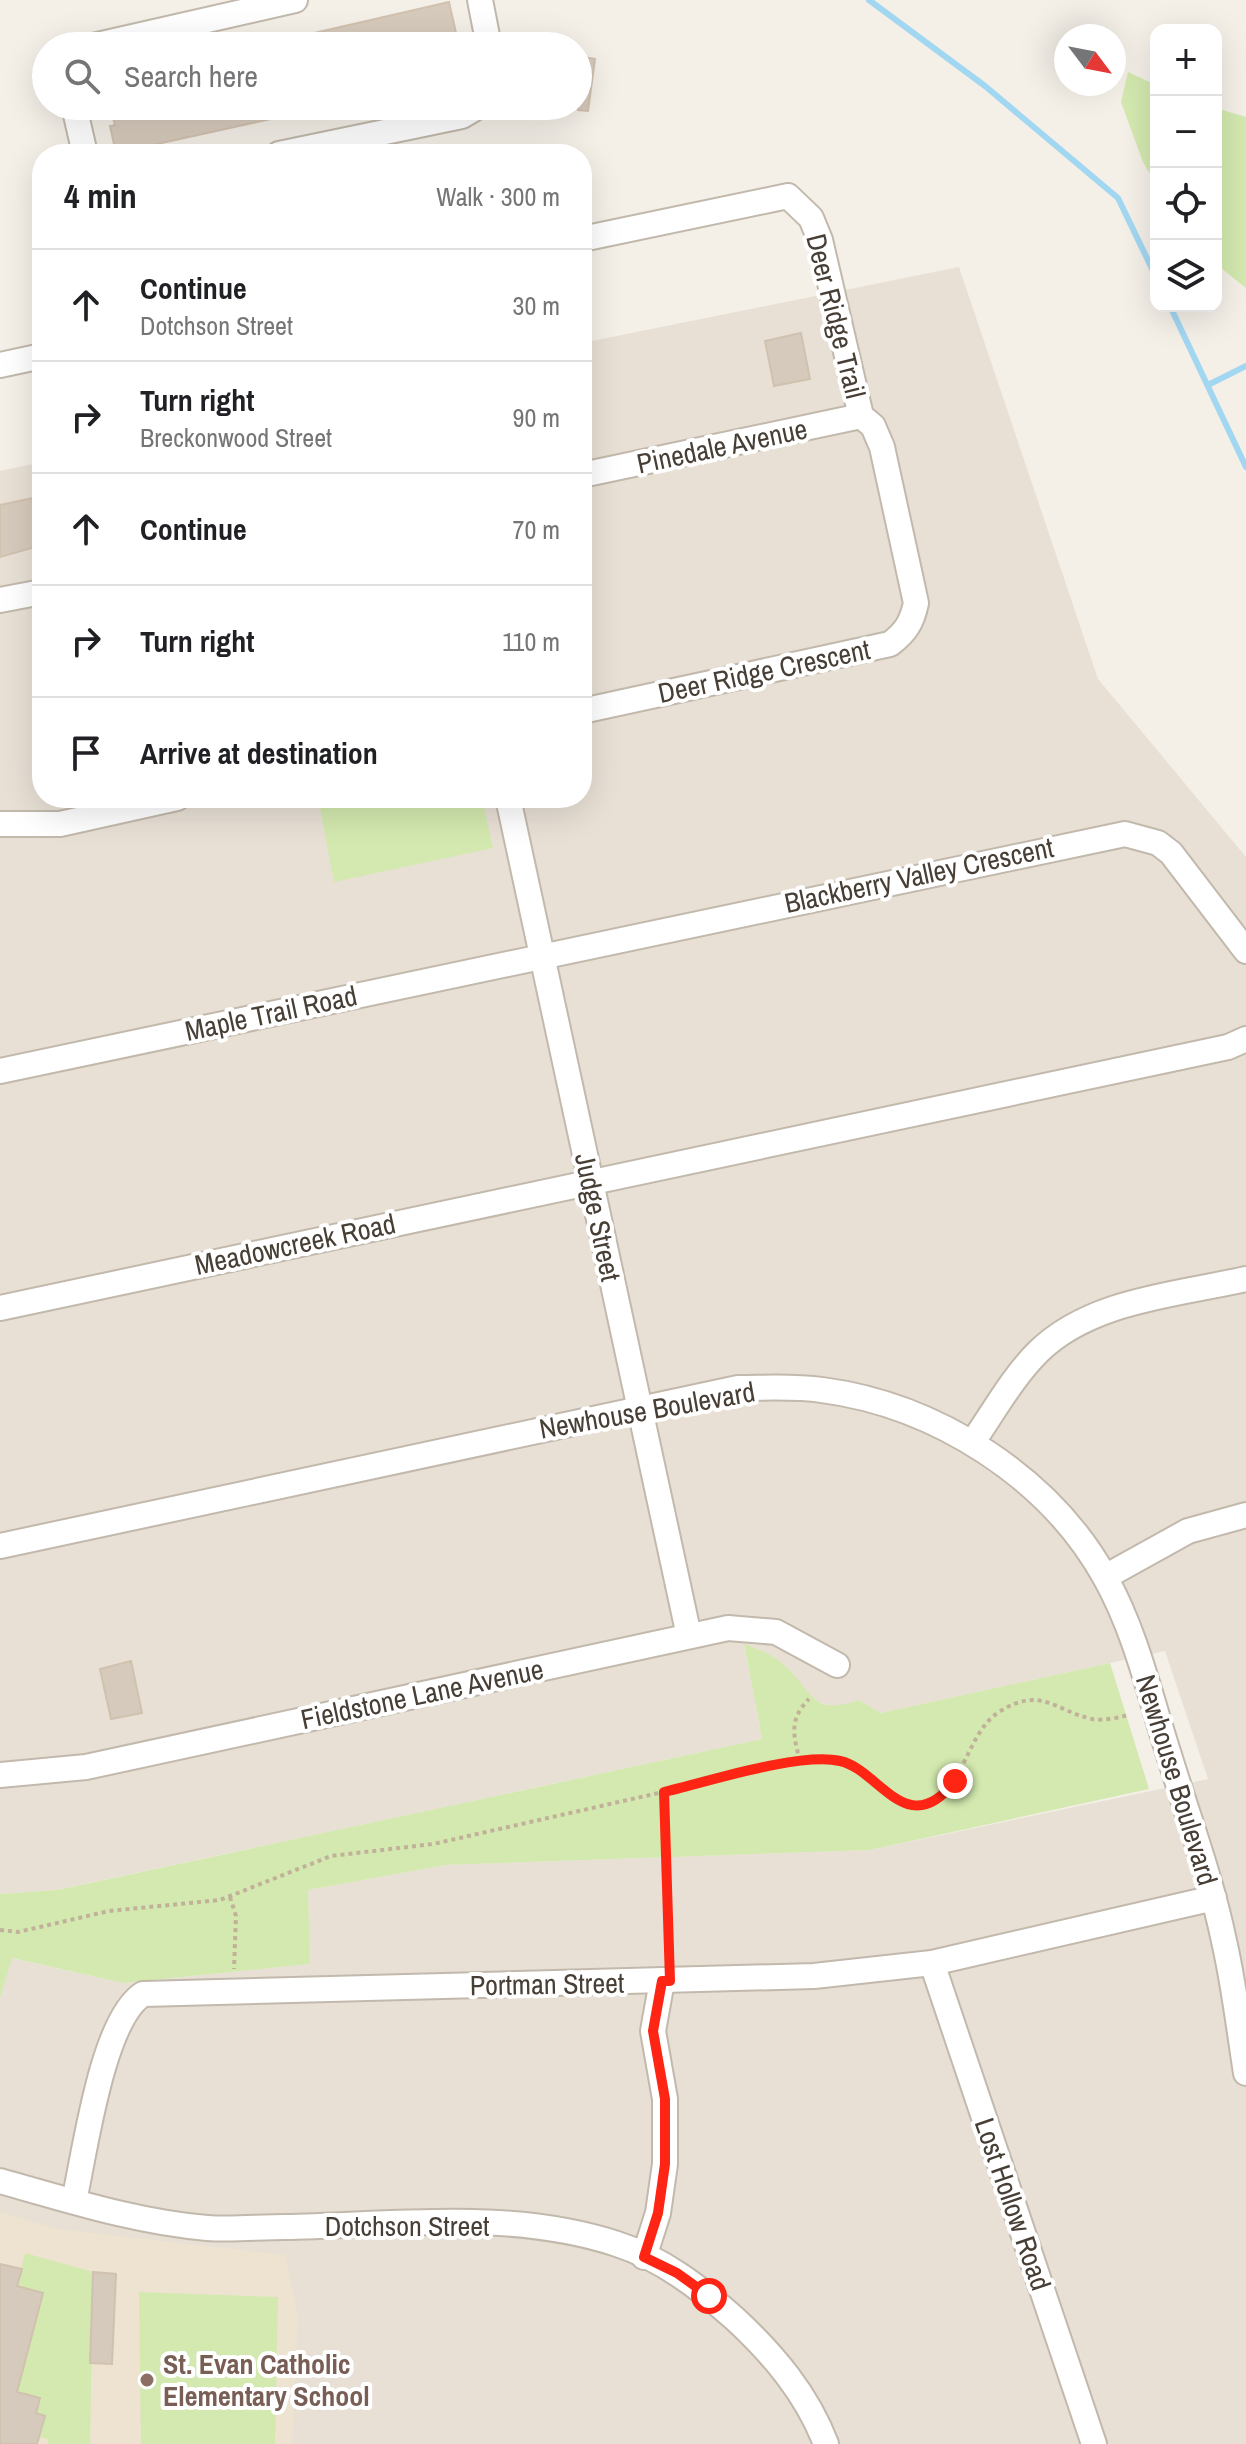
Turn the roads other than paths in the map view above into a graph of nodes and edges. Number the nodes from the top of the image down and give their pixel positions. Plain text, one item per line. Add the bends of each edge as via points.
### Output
1 (295, 0) edge
2 (480, 0) edge
3 (154, 32) edge
4 (486, 32) edge
5 (77, 120) edge
6 (443, 120) edge
7 (83, 144) edge
8 (327, 144) edge
9 (592, 237) edge
10 (32, 358) edge
11 (0, 365) edge
12 (861, 416) junction
13 (592, 473) edge
14 (32, 594) edge
15 (0, 600) edge
16 (592, 709) edge
17 (132, 808) edge
18 (510, 808) edge
19 (0, 824) edge
20 (1246, 951) edge
21 (542, 954) junction
22 (1246, 1039) edge
23 (0, 1071) edge
24 (590, 1180) junction
25 (1246, 1279) edge
26 (0, 1308) edge
27 (641, 1407) junction
28 (972, 1443) junction
29 (1246, 1515) edge
30 (0, 1546) edge
31 (1105, 1577) junction
32 (689, 1636) junction
33 (837, 1665) dead end
34 (0, 1775) edge
35 (1214, 1898) junction
36 (932, 1963) junction
37 (666, 1981) junction
38 (1246, 2073) edge
39 (0, 2181) edge
40 (74, 2201) junction
41 (644, 2257) junction
42 (826, 2444) edge
43 (1094, 2444) edge

1 - 3 street
2 - 4 street
5 - 7 street
6 - 8 street
9 - 12 street, Deer Ridge Trail via 788,196 811,218 820,240
10 - 11 street
12 - 13 street, Pinedale Avenue
12 - 16 street, Deer Ridge Crescent via 873,426 882,447 916,603 903,634 890,644
14 - 15 street
17 - 19 street via 60,824
18 - 21 street, Judge Street
20 - 21 street, Blackberry Valley Crescent via 1171,853 1158,843 1125,834
21 - 23 street, Maple Trail Road
21 - 24 street, Judge Street
22 - 24 street via 1228,1047
24 - 26 street, Meadowcreek Road
24 - 27 street, Judge Street
25 - 28 street via 1114,1309 1070,1327 1036,1355
27 - 28 street, Newhouse Boulevard via 738,1388 822,1390 897,1408
27 - 30 street, Newhouse Boulevard
27 - 32 street, Judge Street
28 - 31 street, Newhouse Boulevard via 1054,1511
29 - 31 street via 1188,1531
31 - 35 street, Newhouse Boulevard via 1133,1641
32 - 33 street, Fieldstone Lane Avenue via 728,1628 776,1632
32 - 34 street, Fieldstone Lane Avenue via 86,1767
35 - 36 street, Portman Street
35 - 38 street, Newhouse Boulevard
36 - 37 street, Portman Street via 814,1976
36 - 43 street, Lost Hollow Road
37 - 40 street, Portman Street via 143,1994 125,2009 109,2048
37 - 41 street via 653,2031 665,2099 665,2164
39 - 40 street, Dotchson Street
40 - 41 street, Dotchson Street via 138,2220 209,2228 454,2220 553,2230 618,2244
41 - 42 street, Dotchson Street via 709,2296 766,2348 814,2413

